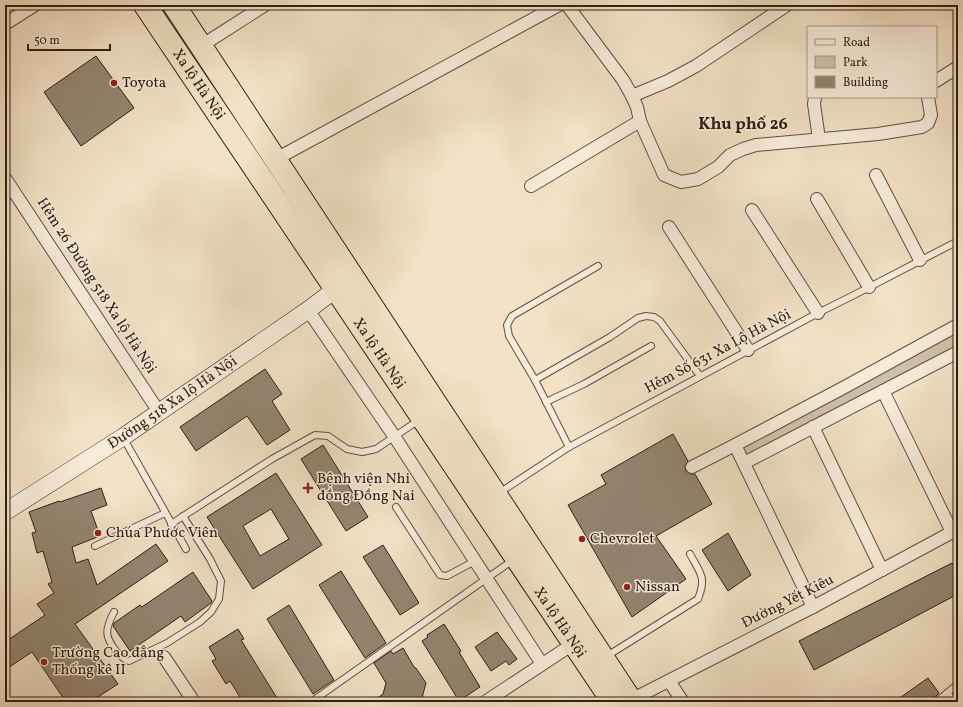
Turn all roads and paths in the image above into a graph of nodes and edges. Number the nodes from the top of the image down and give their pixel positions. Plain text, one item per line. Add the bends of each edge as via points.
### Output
1 (35, 5) edge
2 (145, 5) edge
3 (174, 5) edge
4 (265, 5) edge
5 (559, 5) edge
6 (567, 5) edge
7 (786, 5) edge
8 (5, 24) edge
9 (201, 46) junction
10 (958, 67) edge
11 (937, 80) edge
12 (632, 96) junction
13 (815, 98) edge
14 (928, 98) edge
15 (640, 121) junction
16 (819, 139) junction
17 (276, 159) junction
18 (876, 175) dead end
19 (5, 178) edge
20 (531, 186) dead end
21 (817, 199) dead end
22 (752, 210) dead end
23 (669, 227) dead end
24 (958, 240) edge
25 (920, 260) junction
26 (598, 266) dead end
27 (869, 287) junction
28 (336, 289) junction
29 (308, 310) junction
30 (818, 313) junction
31 (958, 325) edge
32 (651, 346) dead end
33 (748, 350) junction
34 (956, 357) edge
35 (700, 376) junction
36 (535, 380) junction
37 (883, 391) junction
38 (546, 402) junction
39 (159, 412) junction
40 (422, 418) junction
41 (813, 428) junction
42 (123, 436) junction
43 (394, 436) junction
44 (735, 445) junction
45 (569, 447) junction
46 (744, 463) junction
47 (692, 467) dead end
48 (496, 495) junction
49 (396, 507) dead end
50 (5, 512) edge
51 (165, 513) junction
52 (183, 516) junction
53 (171, 524) junction
54 (955, 531) edge
55 (95, 546) dead end
56 (186, 549) dead end
57 (690, 554) dead end
58 (516, 558) junction
59 (475, 560) junction
60 (882, 570) junction
61 (487, 579) junction
62 (813, 607) junction
63 (114, 612) dead end
64 (573, 644) junction
65 (164, 658) dead end
66 (603, 658) junction
67 (542, 664) junction
68 (669, 681) junction
69 (958, 684) edge
70 (947, 693) junction
71 (625, 701) edge
72 (194, 702) edge
73 (311, 702) edge
74 (485, 702) edge
75 (684, 702) edge
76 (936, 702) edge
77 (954, 702) edge

1 - 8 street
2 - 28 highway, Xa lộ Hà Nội
3 - 9 highway, Xa lộ Hà Nội
4 - 9 street
5 - 17 street
6 - 12 street via 624,80
7 - 12 street via 696,66
9 - 17 highway, Xa lộ Hà Nội
10 - 11 street
12 - 15 street
13 - 16 street via 814,109
14 - 16 street via 931,115 928,124 922,128
15 - 16 street via 664,175 681,182 698,179 718,167 730,155 743,149 756,145
15 - 20 street
17 - 48 highway, Xa lộ Hà Nội
18 - 25 street
19 - 39 street, Hẻm 26 Đường 518 Xa lộ Hà Nội
21 - 27 street
22 - 30 street
23 - 33 street
24 - 25 lane, Hẻm Số 631 Xa Lộ Hà Nội
25 - 27 lane, Hẻm Số 631 Xa Lộ Hà Nội
26 - 36 lane via 512,316 507,325 509,336
27 - 30 lane, Hẻm Số 631 Xa Lộ Hà Nội
28 - 29 street, Đường 518 Xa lộ Hà Nội
28 - 40 highway, Xa lộ Hà Nội
29 - 39 street, Đường 518 Xa lộ Hà Nội
29 - 43 street
30 - 33 lane, Hẻm Số 631 Xa Lộ Hà Nội
31 - 44 street
32 - 38 lane
33 - 35 lane, Hẻm Số 631 Xa Lộ Hà Nội
34 - 37 street
35 - 36 lane via 660,320 646,316 638,318
35 - 45 lane, Hẻm Số 631 Xa Lộ Hà Nội
36 - 38 lane
37 - 41 street
37 - 54 street
38 - 45 lane
39 - 42 street, Đường 518 Xa lộ Hà Nội
40 - 43 lane
40 - 58 highway, Xa lộ Hà Nội
41 - 46 street
41 - 60 street
42 - 50 street, Đường 518 Xa lộ Hà Nội
42 - 51 lane
43 - 52 lane via 376,449 362,452 347,449 328,436 315,435 272,459
43 - 59 street
44 - 46 street
44 - 47 street
45 - 48 lane, Hẻm Số 631 Xa Lộ Hà Nội
46 - 62 street
48 - 66 highway, Xa lộ Hà Nội
49 - 59 lane via 440,575 446,576
51 - 53 lane
51 - 55 lane
52 - 53 lane
52 - 63 lane via 221,581 219,599 211,612 167,643 129,661 110,644 107,636 108,624
53 - 56 lane
54 - 60 street, Đường Yết Kiêu
57 - 66 lane via 702,577 698,599
58 - 61 lane
58 - 64 highway, Xa lộ Hà Nội
59 - 61 street
60 - 62 street, Đường Yết Kiêu
61 - 67 street
61 - 73 lane
62 - 68 street, Đường Yết Kiêu
64 - 67 street
64 - 71 highway, Xa lộ Hà Nội
65 - 72 street
66 - 71 highway, Xa lộ Hà Nội
67 - 74 street
68 - 71 street, Đường Yết Kiêu
68 - 75 street
69 - 70 lane
70 - 76 lane
70 - 77 lane

